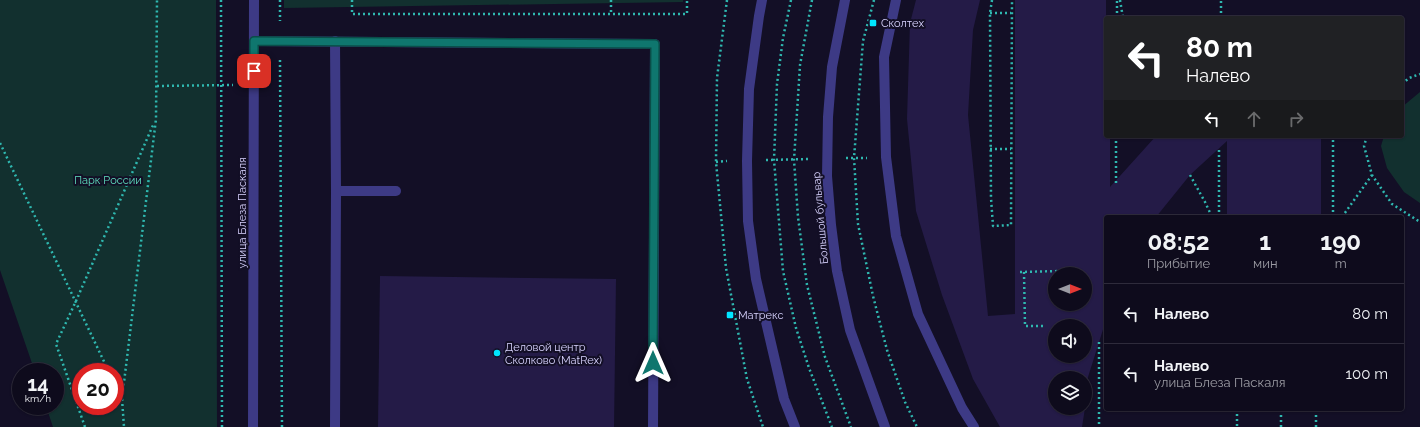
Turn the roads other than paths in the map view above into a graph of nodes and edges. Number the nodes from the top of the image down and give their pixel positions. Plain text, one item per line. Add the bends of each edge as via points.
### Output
1 (254, 0) edge
2 (762, 0) edge
3 (845, 0) edge
4 (896, 0) edge
5 (254, 41) junction
6 (335, 41) junction
7 (336, 191) junction
8 (396, 191) dead end
9 (253, 427) edge
10 (335, 427) edge
11 (653, 427) edge
12 (795, 427) edge
13 (886, 427) edge
14 (974, 427) edge

1 - 5 street, улица Блеза Паскаля
2 - 12 street via 749,89 748,221 756,280 784,399
3 - 13 street, Большой бульвар via 832,67 828,117 827,176 831,225 837,271 850,330
4 - 14 street via 884,57 886,157 896,236 918,314 962,408
5 - 6 street
5 - 9 street, улица Блеза Паскаля
6 - 7 street
6 - 11 street via 655,44
7 - 8 street
7 - 10 street

